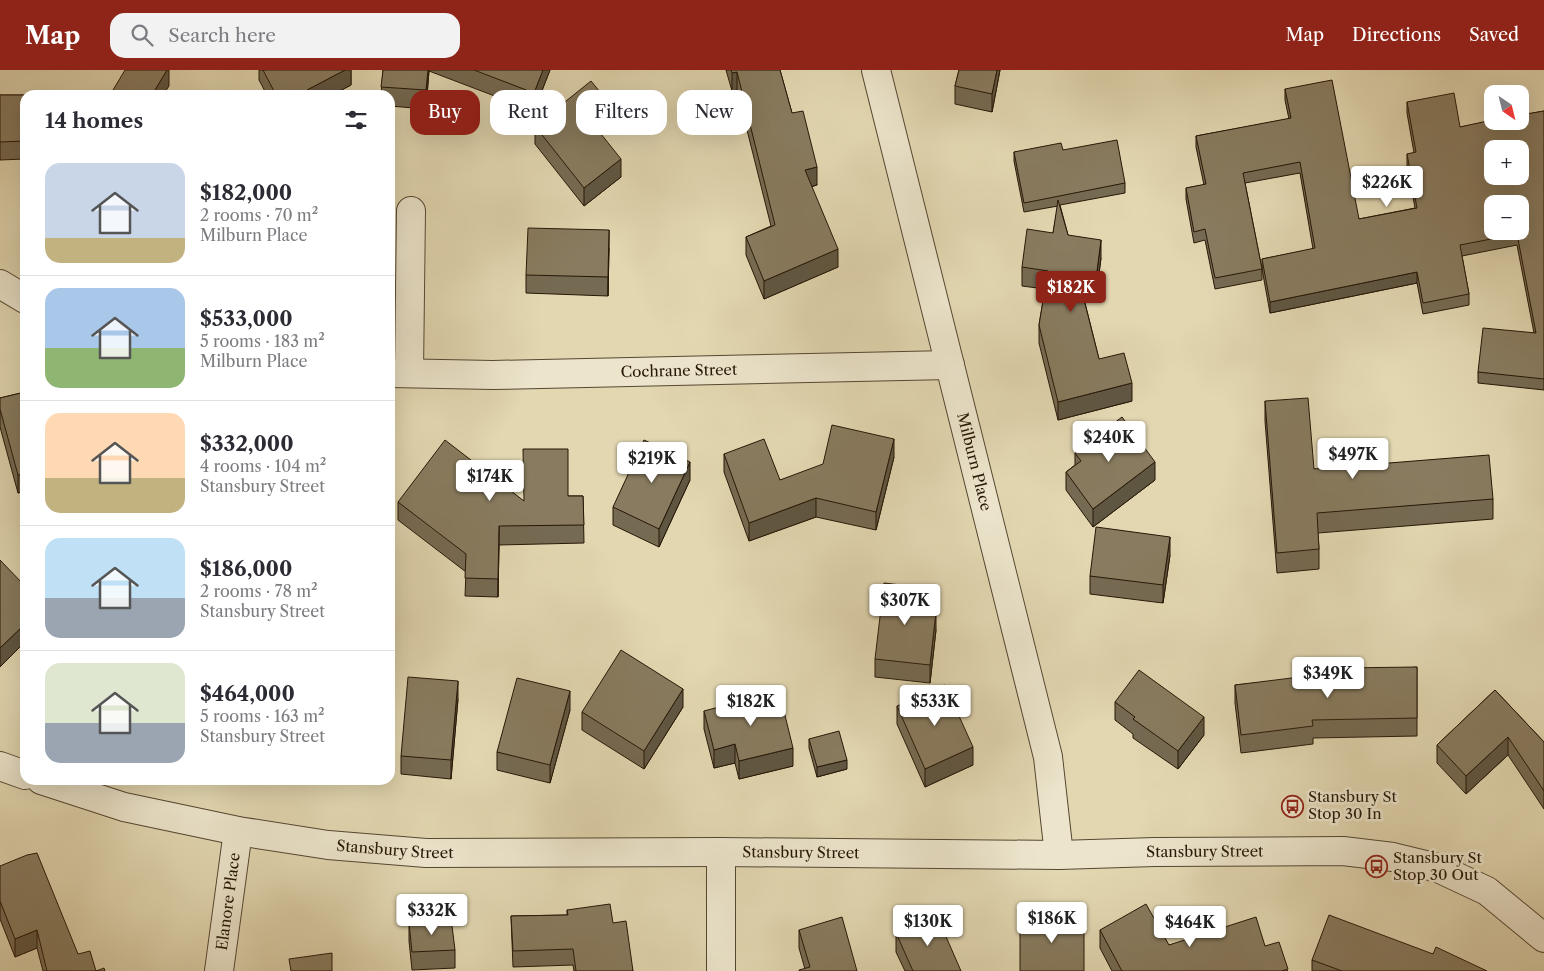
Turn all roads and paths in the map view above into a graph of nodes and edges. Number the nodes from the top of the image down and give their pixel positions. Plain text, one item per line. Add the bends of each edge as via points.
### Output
1 (876, 70) edge
2 (411, 211) dead end
3 (0, 284) edge
4 (20, 296) edge
5 (950, 364) junction
6 (399, 373) edge
7 (0, 766) edge
8 (20, 773) edge
9 (56, 785) edge
10 (238, 831) junction
11 (721, 852) junction
12 (1059, 855) junction
13 (1544, 938) edge
14 (218, 971) edge
15 (721, 971) edge

1 - 5 street, Milburn Place
2 - 6 street, Cochrane Street
3 - 4 street
5 - 6 street, Cochrane Street via 503,374
5 - 12 street, Milburn Place via 1048,758
7 - 8 street
9 - 10 street, Stansbury Street via 124,807
10 - 11 street, Stansbury Street via 328,845 426,853
10 - 14 street, Elanore Place
11 - 12 street, Stansbury Street
11 - 15 street
12 - 13 street, Stansbury Street via 1279,850 1343,851 1393,857 1438,868 1487,891

